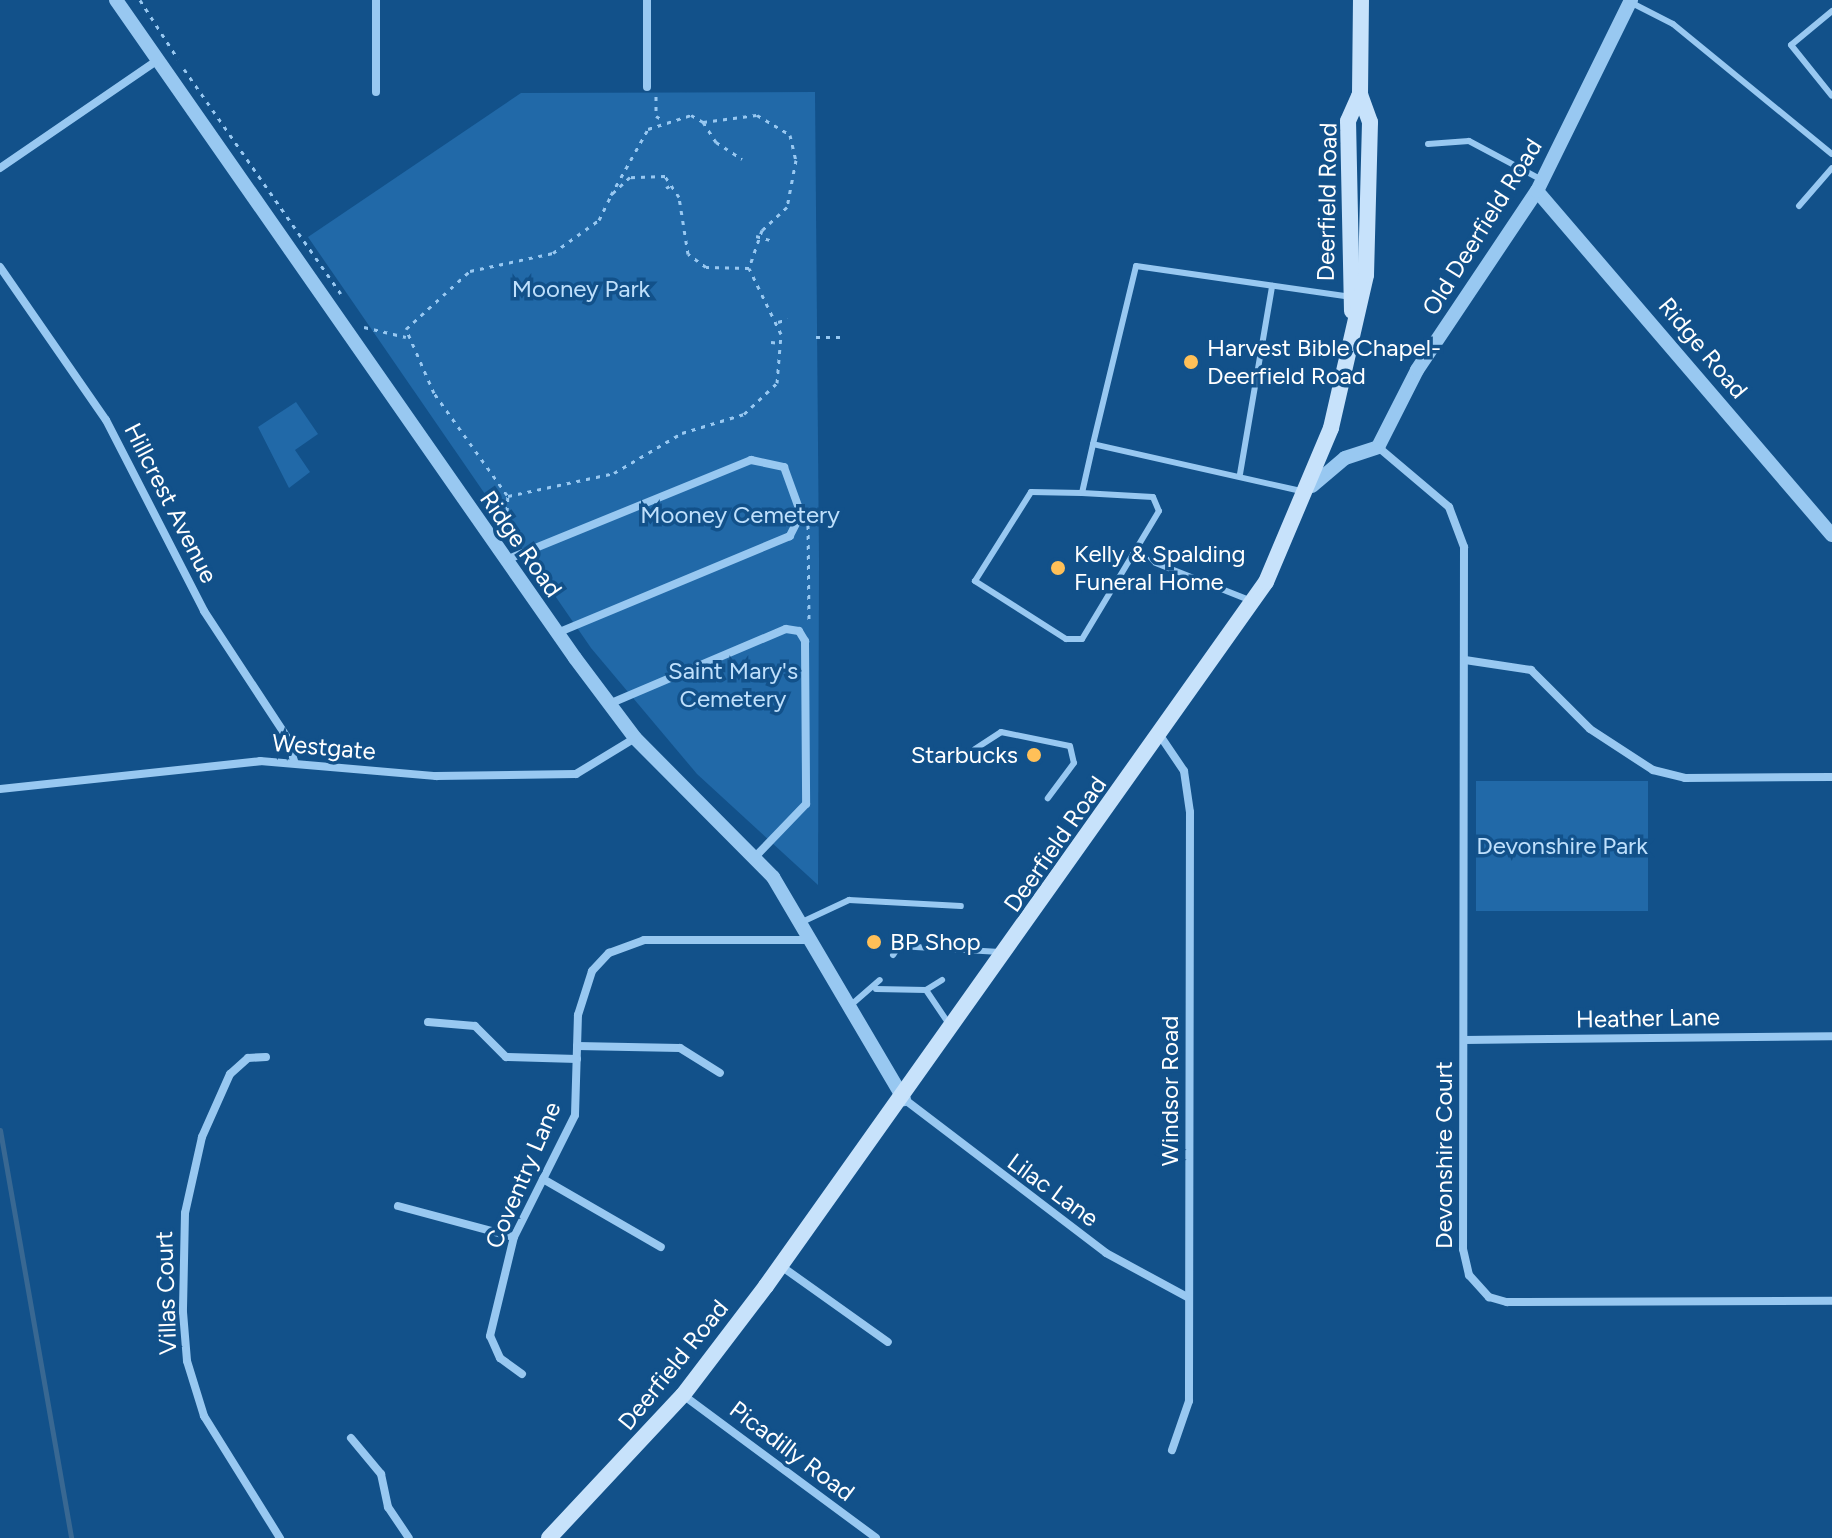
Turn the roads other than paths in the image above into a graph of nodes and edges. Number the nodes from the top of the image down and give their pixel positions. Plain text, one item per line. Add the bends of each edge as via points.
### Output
1 (116, 0) edge
2 (376, 0) edge
3 (647, 0) edge
4 (1361, 0) edge
5 (1630, 1) edge
6 (1832, 11) edge
7 (158, 60) junction
8 (647, 87) road end
9 (376, 92) dead end
10 (1832, 96) edge
11 (1428, 144) dead end
12 (1832, 154) edge
13 (0, 168) edge
14 (1832, 168) edge
15 (1540, 186) junction
16 (1799, 206) dead end
17 (0, 267) edge
18 (1272, 286) junction
19 (1352, 305) junction
20 (1093, 444) junction
21 (1378, 447) junction
22 (1240, 474) junction
23 (1310, 490) junction
24 (1082, 493) junction
25 (1832, 535) edge
26 (1133, 554) junction
27 (506, 560) junction
28 (1254, 602) junction
29 (557, 633) junction
30 (1465, 660) junction
31 (609, 704) junction
32 (1161, 737) junction
33 (635, 738) junction
34 (975, 749) dead end
35 (295, 763) junction
36 (1832, 777) edge
37 (0, 789) edge
38 (1048, 798) dead end
39 (756, 856) junction
40 (961, 906) dead end
41 (802, 922) junction
42 (815, 940) junction
43 (919, 946) junction
44 (938, 946) junction
45 (960, 946) junction
46 (1007, 953) junction
47 (893, 955) dead end
48 (956, 955) dead end
49 (913, 956) dead end
50 (933, 956) dead end
51 (899, 979) dead end
52 (920, 979) dead end
53 (880, 980) dead end
54 (942, 980) dead end
55 (876, 989) junction
56 (894, 989) junction
57 (915, 990) junction
58 (926, 990) junction
59 (851, 1005) junction
60 (428, 1022) dead end
61 (953, 1030) junction
62 (1832, 1036) edge
63 (1464, 1040) junction
64 (577, 1046) junction
65 (266, 1057) dead end
66 (577, 1059) junction
67 (720, 1073) dead end
68 (904, 1099) junction
69 (543, 1179) junction
70 (398, 1206) dead end
71 (514, 1237) junction
72 (661, 1247) dead end
73 (781, 1266) junction
74 (1189, 1298) junction
75 (1832, 1301) edge
76 (888, 1342) dead end
77 (522, 1374) dead end
78 (683, 1395) junction
79 (351, 1438) dead end
80 (1172, 1450) dead end
81 (280, 1538) edge
82 (409, 1538) edge
83 (549, 1538) edge
84 (876, 1538) edge

1 - 7 street, Ridge Road
2 - 9 street
3 - 8 street
4 - 19 main road, Deerfield Road via 1360,94 1370,122 1366,275
5 - 12 lane via 1673,24
5 - 15 street, Old Deerfield Road
6 - 10 lane via 1791,45
7 - 13 street
7 - 27 street, Ridge Road
11 - 15 lane via 1469,141
14 - 16 lane
15 - 21 street, Old Deerfield Road via 1417,370
15 - 25 street, Ridge Road
17 - 35 street, Hillcrest Avenue via 106,420 204,611 286,736
18 - 19 lane
18 - 20 lane via 1136,266
18 - 22 lane
19 - 23 main road, Deerfield Road
20 - 22 lane
20 - 24 lane
21 - 23 street via 1345,458
21 - 30 street, Devonshire Court via 1456,518 1464,547
22 - 23 lane
23 - 28 main road, Deerfield Road
24 - 26 lane via 1153,497 1159,511
24 - 26 lane via 1031,492 975,581 1066,639 1082,639
26 - 28 lane
27 - 29 street, Ridge Road
27 - 29 street via 751,460 784,467 801,514 777,545
28 - 32 main road, Deerfield Road
29 - 31 street, Ridge Road
30 - 36 street via 1531,670 1590,729 1653,770 1685,778
30 - 63 street, Devonshire Court
31 - 33 street, Ridge Road
31 - 39 street via 786,629 801,633 806,804
32 - 46 main road, Deerfield Road
32 - 74 street, Windsor Road via 1184,771 1190,812
33 - 35 street, Westgate via 576,774 436,776
33 - 39 street, Ridge Road
34 - 38 lane via 1001,732 1070,746 1074,763
35 - 37 street, Westgate
39 - 41 street, Ridge Road
40 - 41 lane via 849,900
41 - 42 street, Ridge Road
42 - 59 street, Ridge Road
42 - 64 street, Coventry Lane via 657,938 624,945 592,971 580,998
43 - 44 lane
43 - 47 lane via 899,946
43 - 49 lane
44 - 45 lane
44 - 50 lane
45 - 46 lane
45 - 48 lane
46 - 61 main road, Deerfield Road
51 - 56 lane
52 - 57 lane
53 - 55 lane
54 - 58 lane
55 - 56 lane
55 - 59 lane
56 - 57 lane
57 - 58 lane
58 - 61 lane
59 - 68 street, Ridge Road
60 - 66 street via 475,1026 506,1057
61 - 68 main road, Deerfield Road
62 - 63 street, Heather Lane
63 - 75 street, Devonshire Court via 1463,1249 1469,1275 1489,1297 1542,1305
64 - 66 street, Coventry Lane
64 - 67 street via 680,1048
65 - 81 street, Villas Court via 248,1058 230,1074 202,1137 185,1213 183,1312 187,1361 204,1416
66 - 69 street, Coventry Lane via 575,1115
68 - 73 main road, Deerfield Road
68 - 74 street, Lilac Lane via 1106,1253
69 - 71 street, Coventry Lane
69 - 72 street
70 - 71 street
71 - 77 street, Coventry Lane via 490,1336 500,1358
73 - 76 street
73 - 78 main road, Deerfield Road
74 - 80 street, Windsor Road via 1189,1401
78 - 83 main road, Deerfield Road
78 - 84 street, Picadilly Road
79 - 82 street via 381,1474 388,1507

